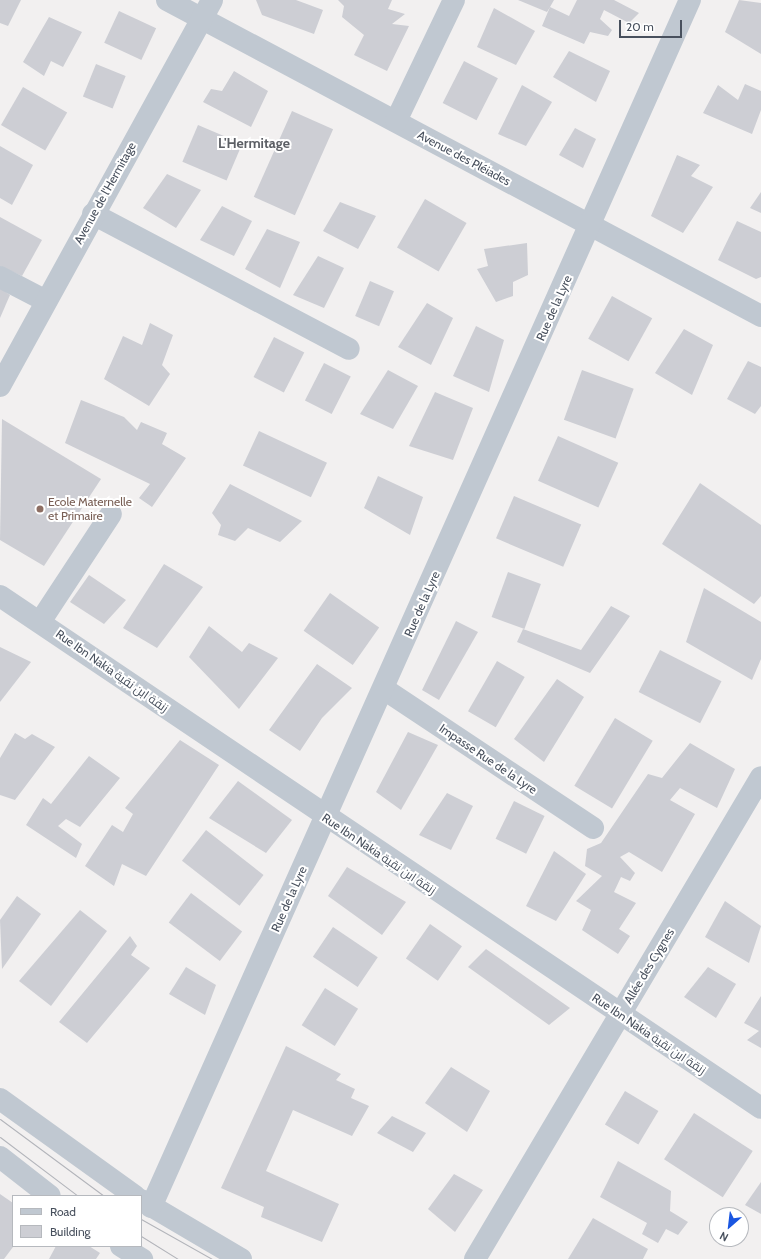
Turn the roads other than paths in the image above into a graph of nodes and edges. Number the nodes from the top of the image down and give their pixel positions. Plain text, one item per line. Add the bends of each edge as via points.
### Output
1 (167, 0) edge
2 (454, 0) edge
3 (690, 0) edge
4 (207, 9) edge
5 (396, 122) junction
6 (93, 214) junction
7 (592, 226) junction
8 (0, 277) edge
9 (46, 301) junction
10 (761, 316) edge
11 (349, 349) dead end
12 (0, 386) edge
13 (111, 514) dead end
14 (0, 596) edge
15 (40, 622) junction
16 (384, 689) junction
17 (761, 776) edge
18 (325, 818) junction
19 (593, 828) dead end
20 (620, 1015) junction
21 (0, 1099) edge
22 (761, 1108) edge
23 (0, 1157) edge
24 (49, 1195) edge
25 (134, 1195) edge
26 (142, 1201) edge
27 (240, 1259) edge
28 (475, 1259) edge

1 - 4 street, Avenue des Pléiades
2 - 5 street
3 - 7 street, Rue de la Lyre
4 - 5 street, Avenue des Pléiades
4 - 6 street, Avenue de l'Hermitage
5 - 7 street, Avenue des Pléiades
6 - 9 street, Avenue de l'Hermitage
6 - 11 street
7 - 10 street, Avenue des Pléiades
7 - 16 street, Rue de la Lyre
8 - 9 street
9 - 12 street, Avenue de l'Hermitage
13 - 15 street
14 - 15 street, Rue Ibn Nakia زنقة ابن نقية
15 - 18 street, Rue Ibn Nakia زنقة ابن نقية
16 - 18 street, Rue de la Lyre
16 - 19 street, Impasse Rue de la Lyre
17 - 20 street, Allée des Cygnes
18 - 20 street, Rue Ibn Nakia زنقة ابن نقية
18 - 26 street, Rue de la Lyre
20 - 22 street, Rue Ibn Nakia زنقة ابن نقية
20 - 28 street, Allée des Cygnes
21 - 25 street
23 - 24 street
26 - 27 street

